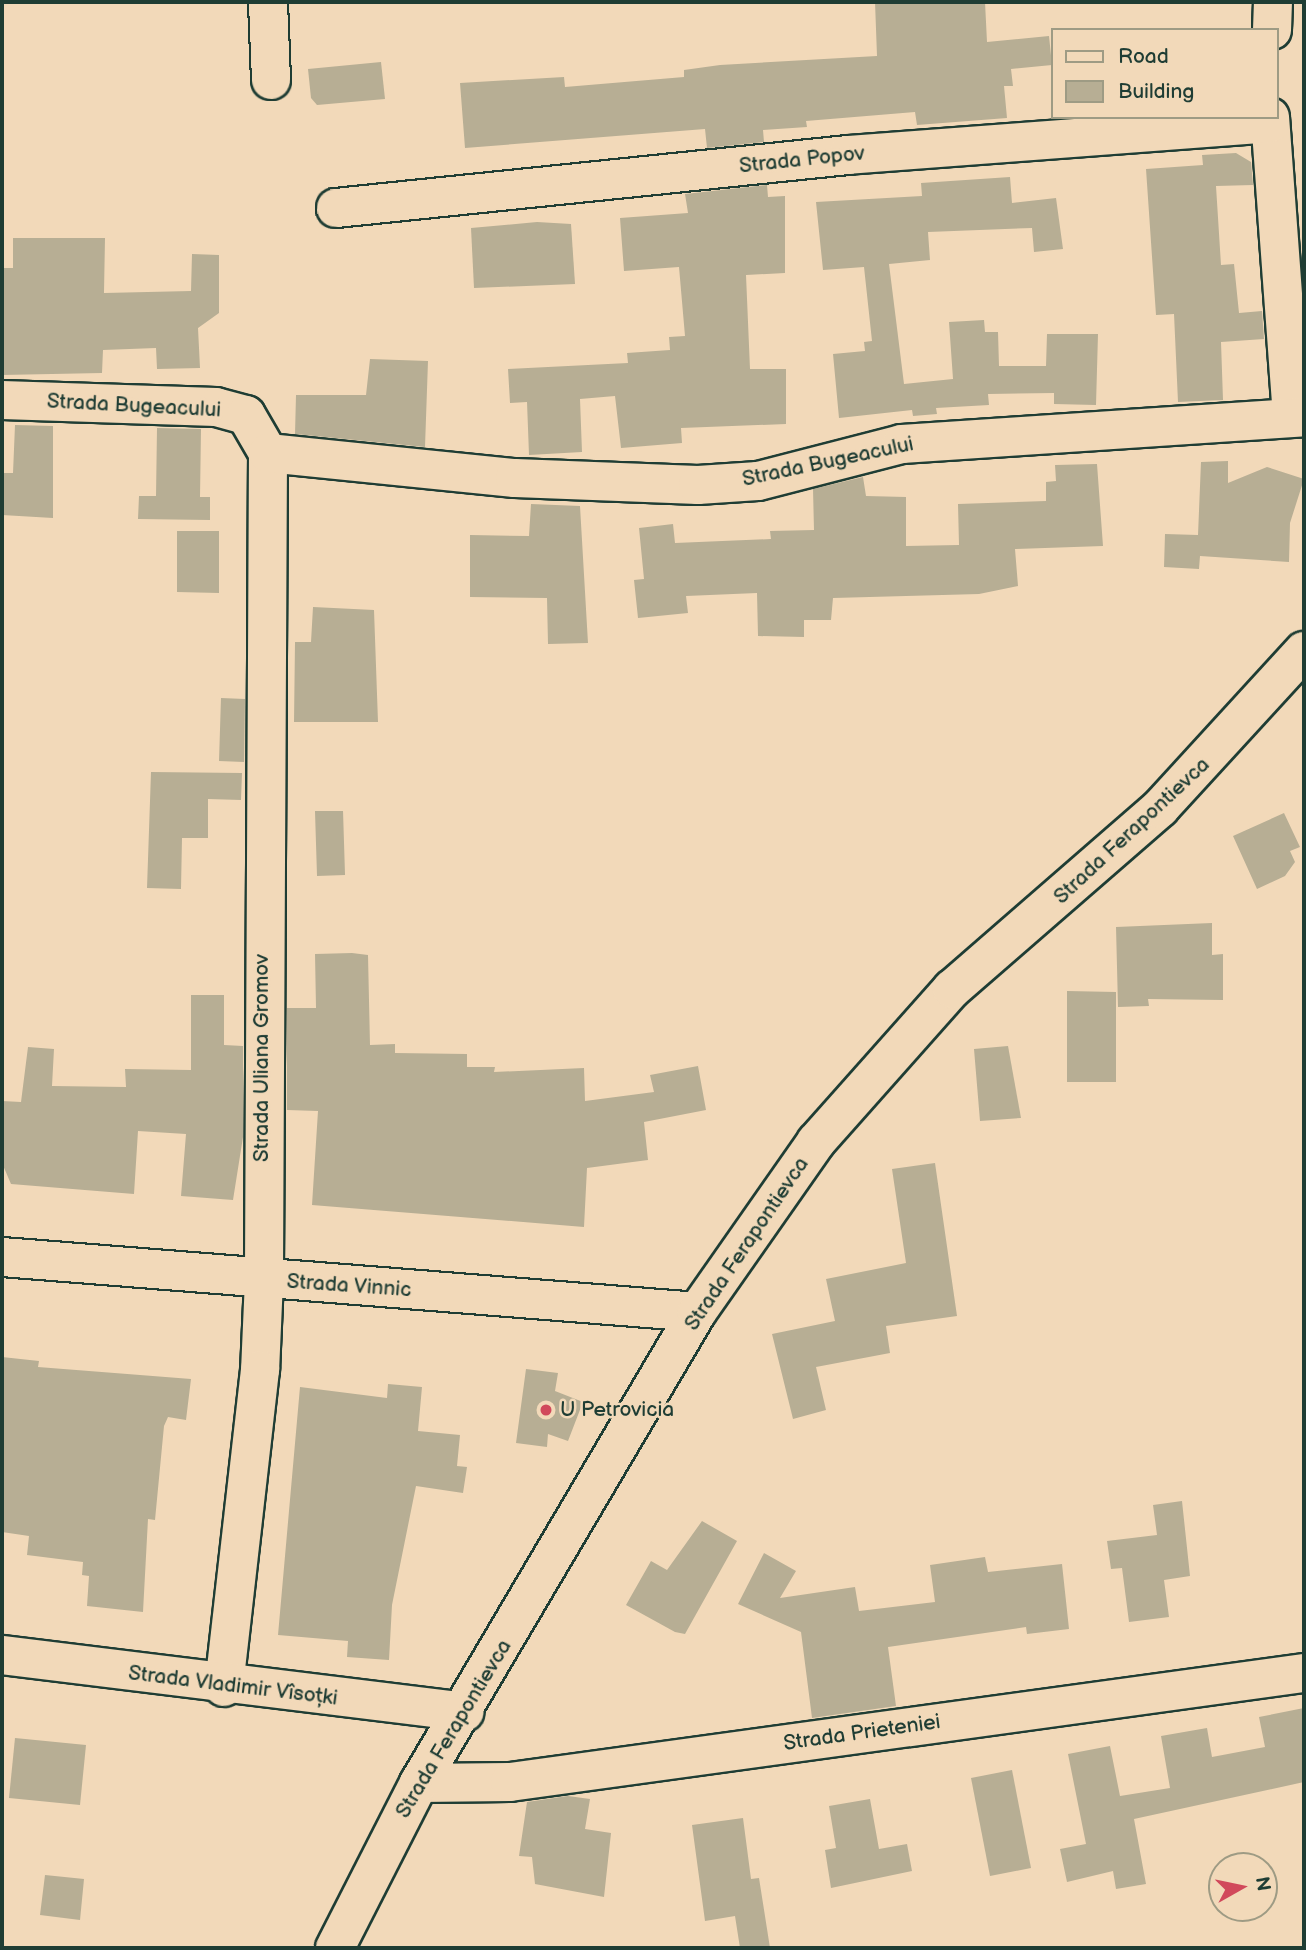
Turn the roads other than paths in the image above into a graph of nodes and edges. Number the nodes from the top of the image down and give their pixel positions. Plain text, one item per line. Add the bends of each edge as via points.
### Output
1 (268, 2) edge
2 (1273, 2) edge
3 (1272, 28) edge
4 (271, 80) dead end
5 (1270, 120) edge
6 (336, 208) dead end
7 (2, 400) edge
8 (1298, 416) edge
9 (264, 441) junction
10 (1304, 651) edge
11 (2, 1257) edge
12 (264, 1280) junction
13 (697, 1312) junction
14 (2, 1655) edge
15 (1304, 1673) edge
16 (224, 1687) junction
17 (464, 1712) junction
18 (419, 1783) junction
19 (366, 1880) junction
20 (335, 1948) edge
21 (356, 1948) edge

1 - 4 street
2 - 3 street
5 - 6 street, Strada Popov via 848,155
5 - 8 street, Strada Popov
7 - 9 street, Strada Bugeacului via 216,407 246,415
8 - 9 street, Strada Bugeacului via 902,444 758,481 698,485 514,478
9 - 12 street, Strada Uliana Gromov
10 - 13 street, Strada Ferapontievca via 1170,798 952,989 894,1048 816,1142
11 - 12 street, Strada Vinnic
12 - 13 street, Strada Vinnic
12 - 16 street, Strada Uliana Gromov via 260,1370
13 - 17 street, Strada Ferapontievca
14 - 16 street, Strada Vladimir Vîsoțki
15 - 18 street, Strada Prieteniei via 510,1782
16 - 17 street, Strada Vladimir Vîsoțki
17 - 18 street, Strada Ferapontievca
18 - 19 street, Strada Ferapontievca
19 - 20 street, Strada Ferapontievca
19 - 21 street

